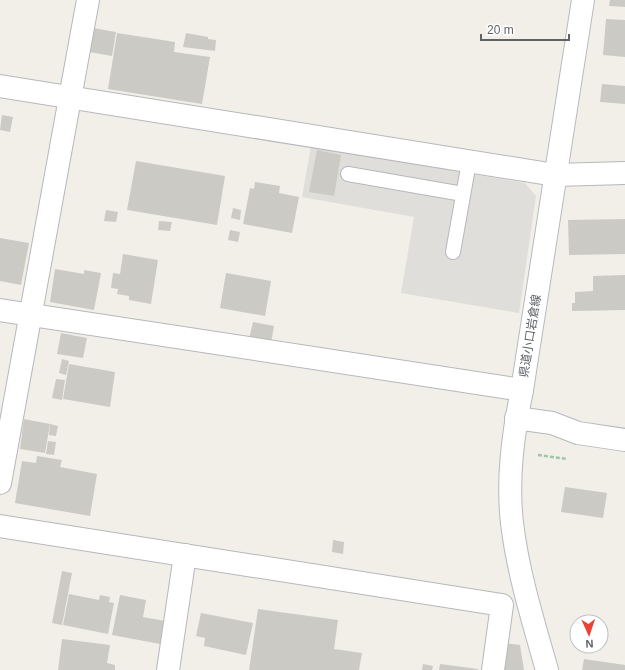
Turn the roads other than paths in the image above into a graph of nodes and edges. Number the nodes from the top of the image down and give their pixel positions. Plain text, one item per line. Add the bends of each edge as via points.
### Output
1 (88, 0) edge
2 (582, 0) edge
3 (0, 86) edge
4 (70, 98) junction
5 (469, 162) junction
6 (625, 173) edge
7 (348, 174) dead end
8 (555, 175) junction
9 (463, 194) junction
10 (453, 252) dead end
11 (0, 310) edge
12 (31, 315) junction
13 (522, 390) junction
14 (516, 418) junction
15 (625, 440) edge
16 (0, 484) edge
17 (0, 526) edge
18 (185, 555) junction
19 (526, 598) junction
20 (502, 605) junction
21 (168, 670) edge
22 (493, 670) edge
23 (547, 670) edge

1 - 4 street
2 - 8 street, 県道小口岩倉線
3 - 4 street
4 - 5 street
4 - 12 street
5 - 8 street
5 - 9 lane
6 - 8 street
7 - 9 lane
8 - 13 street, 県道小口岩倉線
9 - 10 lane
11 - 12 street
12 - 13 street
12 - 16 street
13 - 14 street, 県道小口岩倉線
14 - 15 street via 552,423 578,433
14 - 19 street, 県道小口岩倉線 via 510,484 512,522
17 - 18 street
18 - 20 street
18 - 21 street
19 - 20 street
19 - 23 street, 県道小口岩倉線
20 - 22 street

